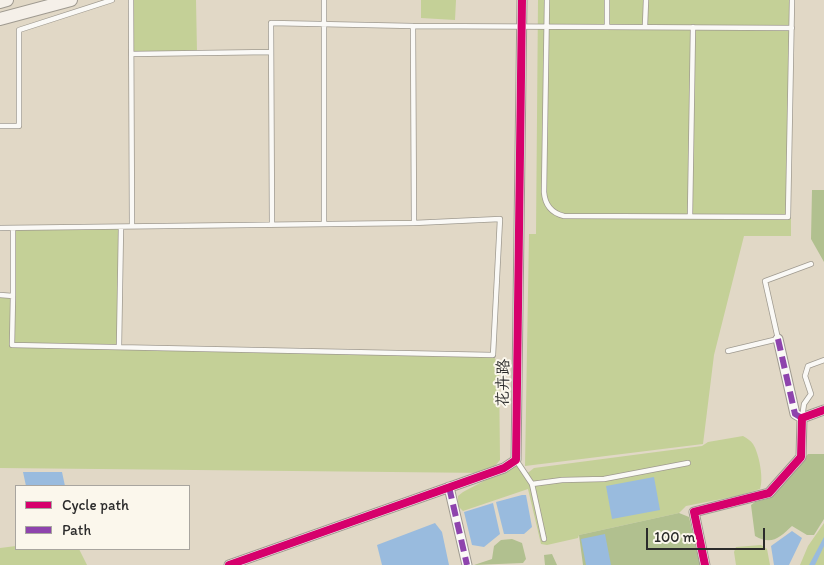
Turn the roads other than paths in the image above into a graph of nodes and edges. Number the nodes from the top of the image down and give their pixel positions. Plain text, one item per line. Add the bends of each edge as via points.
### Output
1 (7, 0) edge
2 (71, 0) edge
3 (112, 0) edge
4 (131, 0) edge
5 (324, 0) edge
6 (522, 0) edge
7 (547, 0) edge
8 (607, 0) edge
9 (646, 0) edge
10 (792, 0) edge
11 (0, 2) edge
12 (0, 19) edge
13 (324, 24) junction
14 (522, 25) junction
15 (547, 25) junction
16 (413, 26) junction
17 (607, 26) junction
18 (645, 26) junction
19 (693, 27) junction
20 (792, 28) junction
21 (271, 52) junction
22 (131, 54) junction
23 (0, 126) edge
24 (690, 216) junction
25 (414, 223) junction
26 (324, 224) junction
27 (272, 225) junction
28 (132, 226) junction
29 (120, 227) junction
30 (0, 228) edge
31 (13, 228) junction
32 (811, 264) dead end
33 (0, 295) edge
34 (13, 296) junction
35 (778, 339) junction
36 (119, 347) junction
37 (728, 351) dead end
38 (824, 360) edge
39 (824, 410) edge
40 (802, 418) junction
41 (516, 460) junction
42 (688, 463) dead end
43 (532, 484) junction
44 (449, 487) junction
45 (544, 539) dead end
46 (229, 565) edge
47 (468, 565) edge
48 (705, 565) edge

1 - 11 main road
2 - 12 main road
3 - 23 lane via 19,30 19,126
4 - 22 lane
5 - 13 lane
6 - 14 street, 花卉路
7 - 15 lane
8 - 17 lane
9 - 18 lane
10 - 20 lane
13 - 16 lane
13 - 21 lane via 271,23
13 - 26 lane
14 - 15 lane
14 - 16 lane
14 - 41 street, 花卉路
15 - 17 lane
15 - 24 lane via 544,192 548,207 564,216
16 - 25 lane
17 - 18 lane
18 - 19 lane
19 - 20 lane
19 - 24 lane
20 - 24 lane via 788,216
21 - 22 lane
21 - 27 lane
22 - 28 lane
25 - 26 lane
25 - 36 lane via 500,218 493,354
26 - 27 lane
27 - 28 lane
28 - 29 lane
29 - 31 lane
29 - 36 lane
30 - 31 lane
31 - 34 lane
32 - 35 lane via 764,281
33 - 34 lane
34 - 36 lane via 12,344
35 - 37 lane
35 - 40 street via 795,414
38 - 40 lane via 808,366 805,376 811,394 804,404
39 - 40 street
40 - 48 street via 801,457 769,493 694,512
41 - 43 lane
41 - 44 street via 504,468
42 - 43 lane via 604,479
43 - 45 lane
44 - 46 street
44 - 47 street

